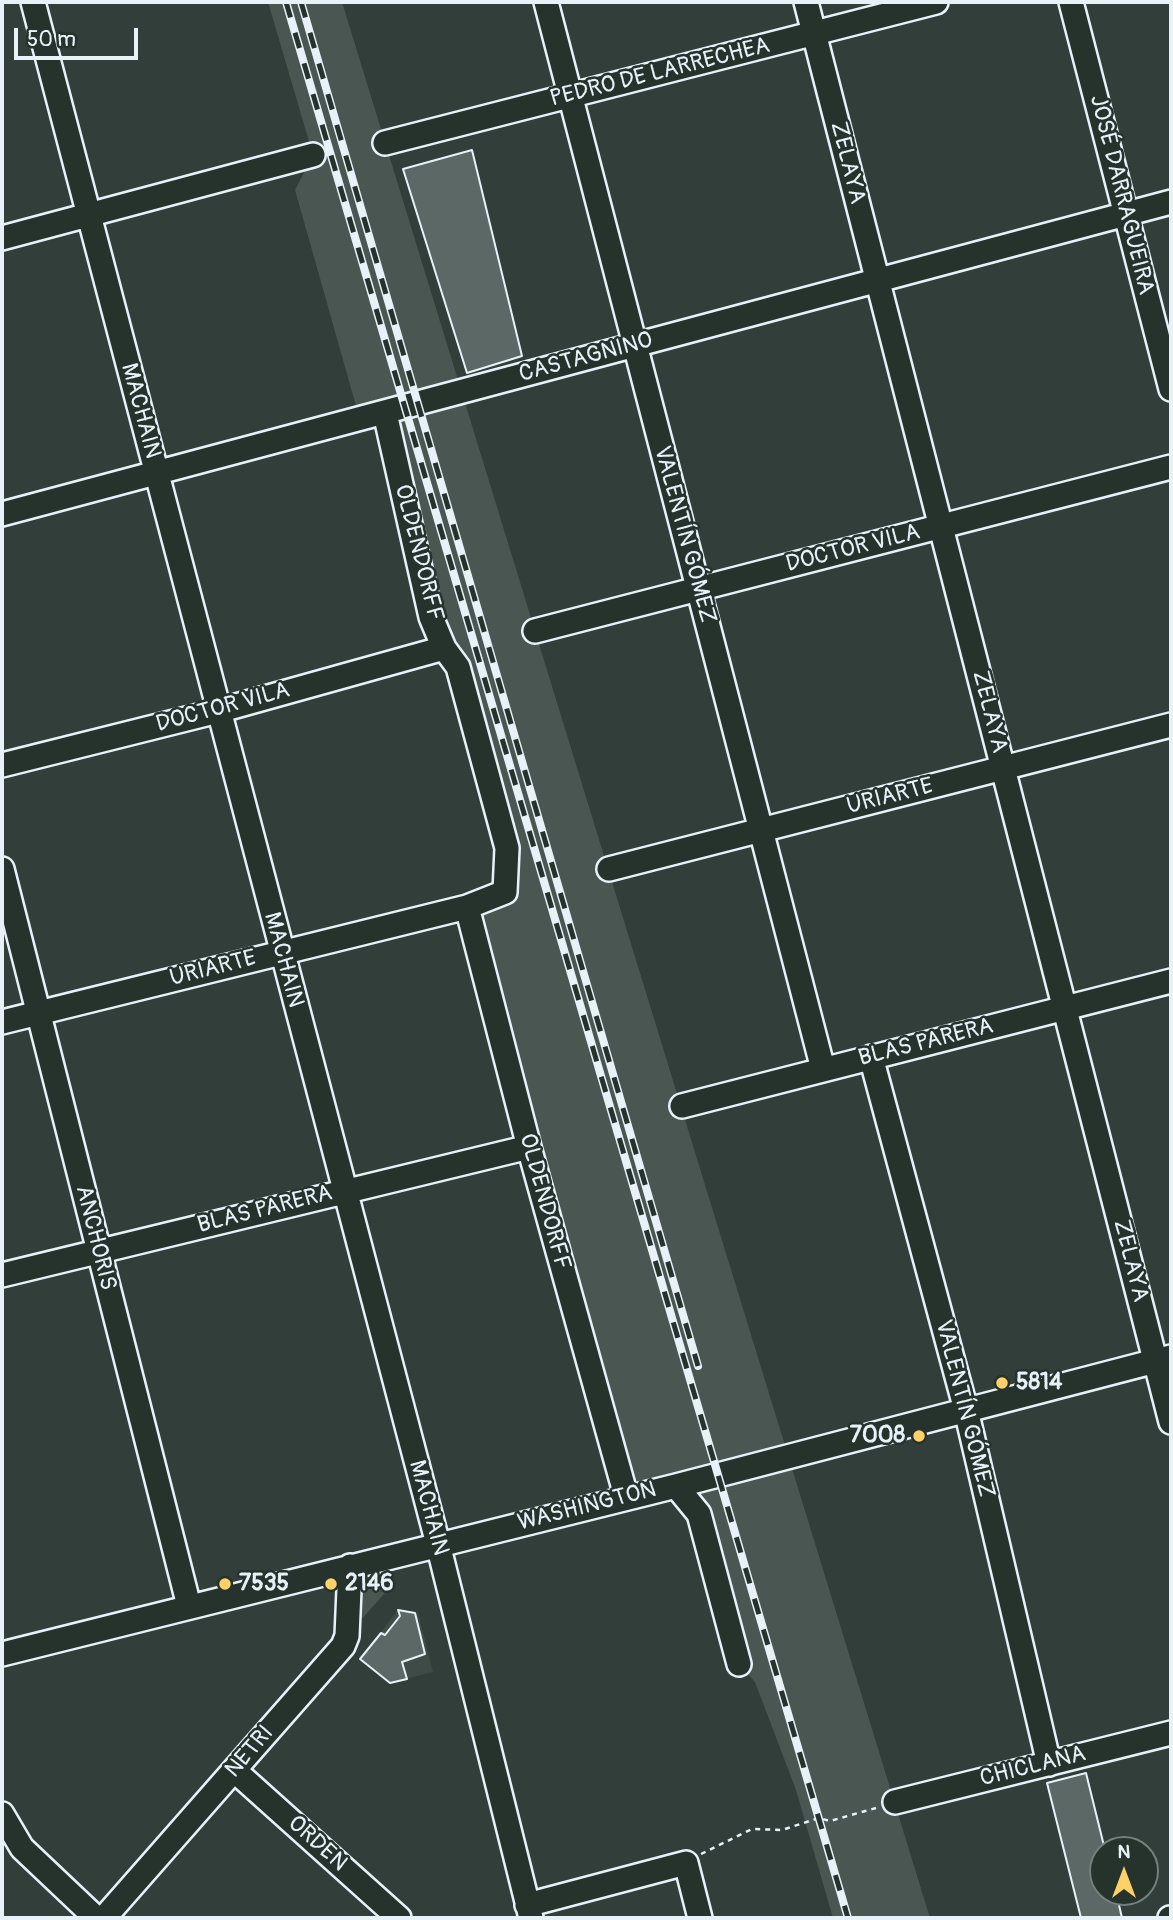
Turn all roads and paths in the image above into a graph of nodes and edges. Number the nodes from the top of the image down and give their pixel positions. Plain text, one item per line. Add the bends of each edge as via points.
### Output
1 (33, 2) edge
2 (546, 2) edge
3 (806, 2) edge
4 (936, 2) edge
5 (1071, 2) edge
6 (814, 33) junction
7 (570, 96) junction
8 (384, 143) dead end
9 (313, 155) dead end
10 (1171, 202) edge
11 (1126, 214) junction
12 (89, 215) junction
13 (2, 238) edge
14 (878, 280) junction
15 (635, 344) junction
16 (1171, 389) edge
17 (384, 413) junction
18 (1171, 467) edge
19 (157, 475) junction
20 (2, 514) edge
21 (941, 526) junction
22 (698, 589) junction
23 (535, 631) dead end
24 (444, 648) junction
25 (218, 711) junction
26 (1171, 725) edge
27 (2, 765) edge
28 (1003, 768) junction
29 (761, 830) junction
30 (2, 869) edge
31 (608, 869) dead end
32 (505, 892) joint
33 (467, 907) junction
34 (281, 952) junction
35 (1171, 981) edge
36 (1065, 1008) junction
37 (37, 1013) junction
38 (2, 1022) edge
39 (871, 1057) junction
40 (823, 1069) junction
41 (681, 1106) dead end
42 (529, 1147) junction
43 (344, 1191) junction
44 (98, 1251) junction
45 (2, 1275) edge
46 (1163, 1359) edge
47 (966, 1410) junction
48 (1171, 1422) edge
49 (676, 1486) junction
50 (626, 1496) junction
51 (438, 1544) junction
52 (350, 1566) junction
53 (189, 1606) junction
54 (2, 1654) edge
55 (739, 1664) dead end
56 (1171, 1733) edge
57 (1049, 1764) junction
58 (234, 1770) junction
59 (895, 1802) joint
60 (2, 1814) edge
61 (686, 1863) junction
62 (529, 1911) edge
63 (96, 1918) edge
64 (104, 1918) edge
65 (399, 1918) edge
66 (700, 1918) edge

1 - 12 street, MACHAIN
2 - 7 street, VALENTÍN GÓMEZ
3 - 6 street, ZELAYA
4 - 6 street, PEDRO DE LARRECHEA
5 - 11 street, JOSÉ DARRAGUEIRA
6 - 7 street, PEDRO DE LARRECHEA
6 - 14 street, ZELAYA
7 - 8 street, PEDRO DE LARRECHEA
7 - 15 street, VALENTÍN GÓMEZ
9 - 12 street
10 - 11 street, CASTAGNINO
11 - 14 street, CASTAGNINO
11 - 16 street, JOSÉ DARRAGUEIRA
12 - 13 street
12 - 19 street, MACHAIN
14 - 15 street, CASTAGNINO
14 - 21 street, ZELAYA
15 - 17 street, CASTAGNINO
15 - 22 street, VALENTÍN GÓMEZ
17 - 19 street, CASTAGNINO
17 - 24 street, OLDENDORFF via 431,617
18 - 21 street, DOCTOR VILA
19 - 20 street, CASTAGNINO
19 - 25 street, MACHAIN
21 - 22 street, DOCTOR VILA
21 - 28 street, ZELAYA
22 - 23 street, DOCTOR VILA
22 - 29 street, VALENTÍN GÓMEZ
24 - 25 street, DOCTOR VILA
24 - 32 street, OLDENDORFF via 458,667 507,848
25 - 27 street, DOCTOR VILA
25 - 34 street, MACHAIN
26 - 28 street, URIARTE
28 - 29 street, URIARTE
28 - 36 street, ZELAYA
29 - 31 street, URIARTE
29 - 40 street, VALENTÍN GÓMEZ
30 - 37 street, ANCHORIS
32 - 33 street, URIARTE
33 - 34 street, URIARTE
33 - 42 street, OLDENDORFF
34 - 37 street, URIARTE
34 - 43 street, MACHAIN
35 - 36 street, BLAS PARERA
36 - 39 street, BLAS PARERA
36 - 46 street, ZELAYA
37 - 38 street, URIARTE
37 - 44 street, ANCHORIS
39 - 40 street, BLAS PARERA
39 - 47 street, VALENTÍN GÓMEZ
40 - 41 street, BLAS PARERA
42 - 43 street, BLAS PARERA
42 - 50 street, OLDENDORFF
43 - 44 street, BLAS PARERA
43 - 51 street, MACHAIN
44 - 45 street, BLAS PARERA
44 - 53 street, ANCHORIS
46 - 47 street, WASHINGTON
46 - 48 street, ZELAYA
47 - 49 street, WASHINGTON
47 - 57 street, VALENTÍN GÓMEZ
49 - 50 street, WASHINGTON
49 - 55 street via 699,1514
50 - 51 street, WASHINGTON
51 - 52 street, WASHINGTON
51 - 62 street, MACHAIN
52 - 53 street, WASHINGTON
52 - 58 street, NETRI via 343,1646
53 - 54 street, WASHINGTON
56 - 57 street, CHICLANA
57 - 59 street, CHICLANA
58 - 64 street, NETRI
58 - 65 street, ORDEN
59 - 61 path via 846,1819 819,1818 782,1830 752,1829
60 - 63 street via 22,1848
61 - 62 street
61 - 66 street

